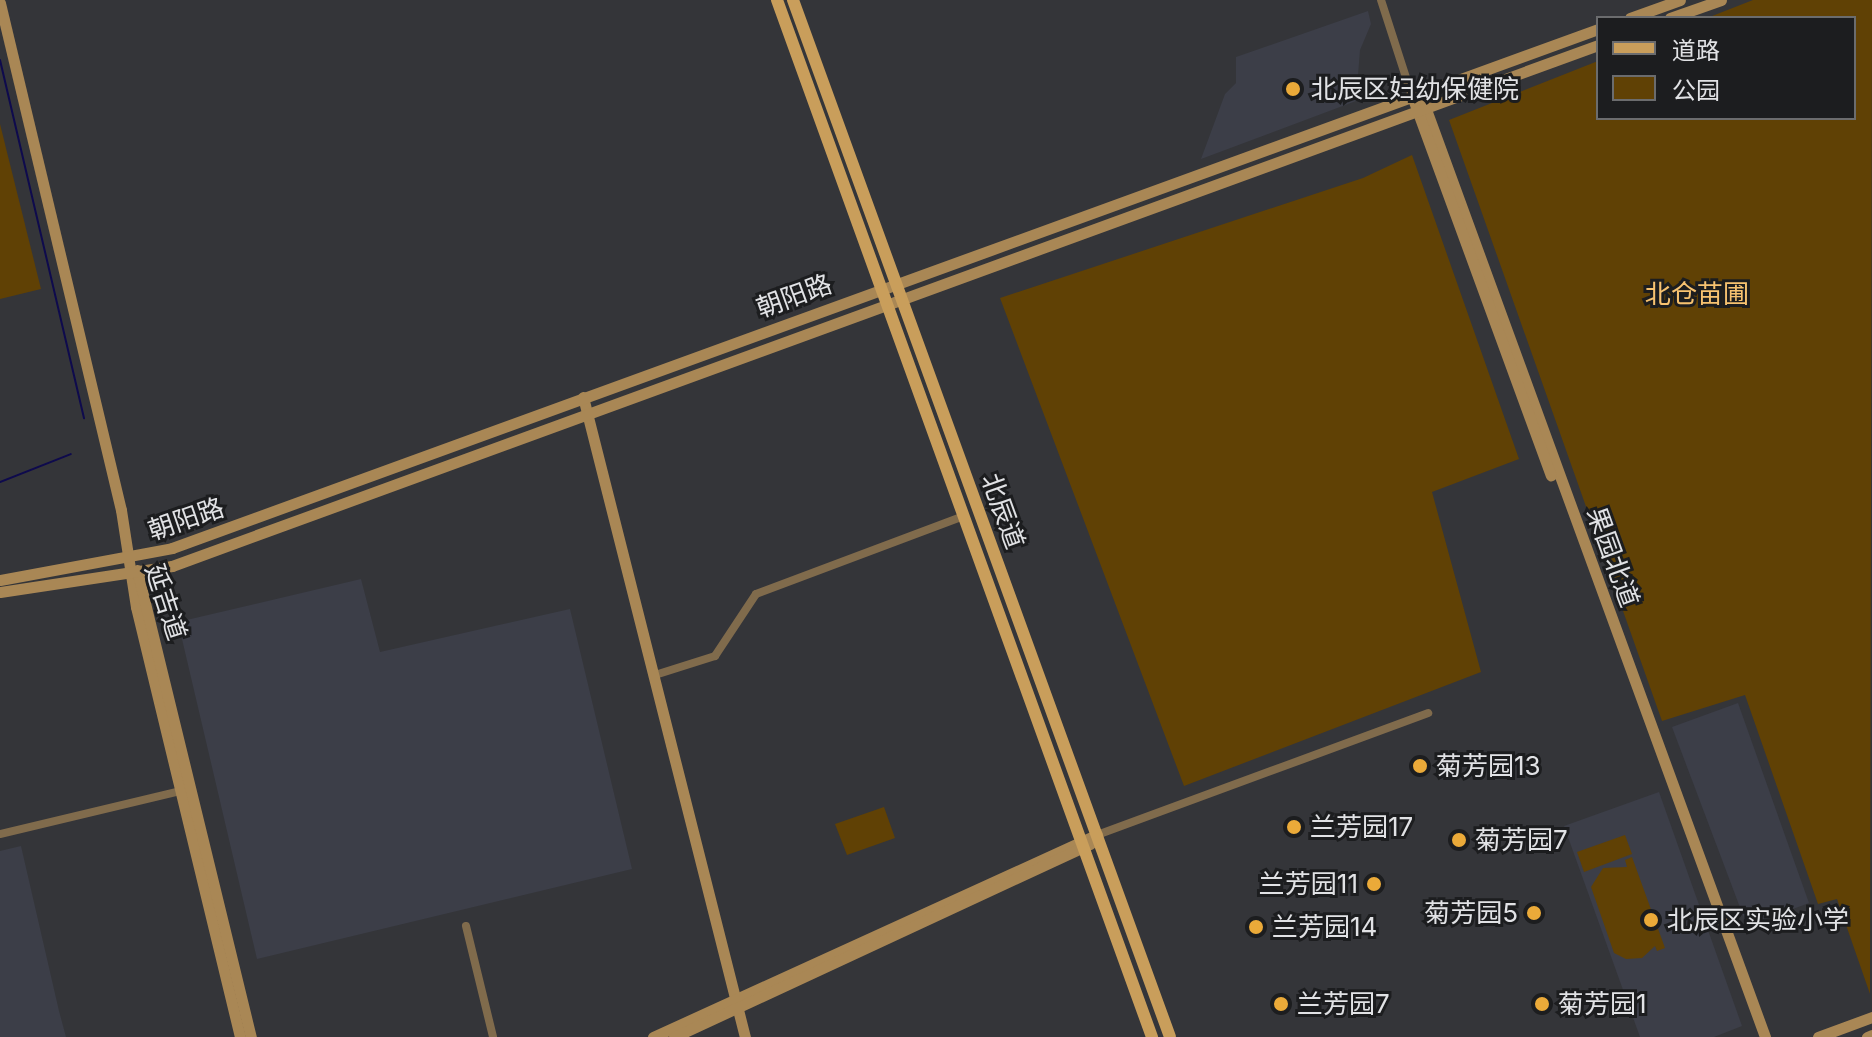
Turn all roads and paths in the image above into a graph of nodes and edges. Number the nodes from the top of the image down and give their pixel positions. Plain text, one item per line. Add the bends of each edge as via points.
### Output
1 (777, 0) edge
2 (793, 0) edge
3 (1381, 0) edge
4 (1680, 0) edge
5 (1721, 0) edge
6 (0, 3) edge
7 (1636, 16) edge
8 (1676, 16) edge
9 (1596, 30) edge
10 (1596, 46) edge
11 (1416, 94) junction
12 (1422, 112) junction
13 (896, 282) junction
14 (880, 287) junction
15 (903, 301) junction
16 (888, 306) junction
17 (583, 397) junction
18 (590, 416) junction
19 (964, 516) junction
20 (130, 560) junction
21 (134, 574) junction
22 (0, 580) edge
23 (0, 592) edge
24 (655, 675) junction
25 (1428, 713) dead end
26 (180, 791) junction
27 (0, 834) edge
28 (1097, 835) junction
29 (1082, 846) junction
30 (466, 926) dead end
31 (734, 1005) junction
32 (1872, 1017) edge
33 (240, 1037) edge
34 (251, 1037) edge
35 (493, 1037) edge
36 (653, 1037) edge
37 (674, 1037) edge
38 (745, 1037) edge
39 (1152, 1037) edge
40 (1170, 1037) edge
41 (1756, 1037) edge
42 (1765, 1037) edge
43 (1818, 1037) edge

1 - 14 main road, 北辰道
2 - 13 main road, 北辰道
3 - 11 street
4 - 7 main road
5 - 8 main road
6 - 20 main road, 延吉道
9 - 11 main road, 朝阳路
10 - 12 main road, 朝阳路
11 - 12 main road, 果园北道
11 - 13 main road, 朝阳路
12 - 15 main road, 朝阳路
12 - 41 main road, 果园北道
12 - 42 main road, 果园北道
13 - 14 main road, 朝阳路
13 - 15 main road, 北辰道
14 - 16 main road, 北辰道
14 - 17 main road, 朝阳路
15 - 16 main road, 朝阳路
15 - 28 main road, 北辰道
16 - 18 main road, 朝阳路
16 - 19 main road, 北辰道
17 - 18 main road
17 - 20 main road, 朝阳路
18 - 21 main road, 朝阳路 via 262,535
18 - 24 main road
19 - 24 street via 756,594 715,656
19 - 29 main road, 北辰道
20 - 21 main road, 延吉道
20 - 22 main road, 朝阳路
21 - 23 main road, 朝阳路
21 - 26 main road, 延吉道
21 - 34 main road, 延吉道
24 - 31 main road
25 - 28 street
26 - 27 street
26 - 33 main road, 延吉道
28 - 29 main road
28 - 40 main road, 北辰道
29 - 31 main road
29 - 39 main road, 北辰道
30 - 35 street
31 - 36 main road
31 - 37 main road
31 - 38 main road
32 - 43 main road

